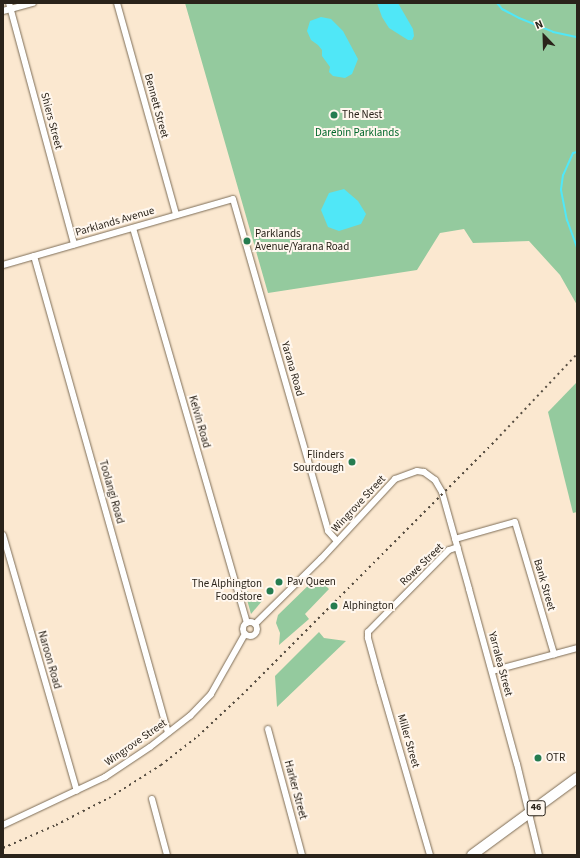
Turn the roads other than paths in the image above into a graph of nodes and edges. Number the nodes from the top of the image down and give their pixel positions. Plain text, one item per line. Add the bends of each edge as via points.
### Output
1 (33, 3) edge
2 (117, 3) edge
3 (10, 6) edge
4 (3, 11) edge
5 (233, 199) joint
6 (176, 215) junction
7 (133, 228) junction
8 (74, 244) junction
9 (34, 256) junction
10 (3, 265) edge
11 (435, 480) joint
12 (515, 522) joint
13 (3, 535) edge
14 (456, 539) junction
15 (337, 541) junction
16 (458, 547) junction
17 (247, 623) junction
18 (255, 624) junction
19 (368, 632) joint
20 (245, 634) junction
21 (577, 648) edge
22 (554, 654) junction
23 (492, 671) junction
24 (268, 729) dead end
25 (168, 733) junction
26 (577, 778) edge
27 (77, 791) junction
28 (152, 799) dead end
29 (528, 814) junction
30 (3, 826) edge
31 (167, 855) edge
32 (302, 855) edge
33 (430, 855) edge
34 (472, 855) edge
35 (539, 855) edge

1 - 3 street
2 - 6 street, Bennett Street
3 - 4 street
3 - 8 street, Shiers Street
5 - 6 street, Parklands Avenue
5 - 15 street, Yarana Road via 328,532
6 - 7 street, Parklands Avenue
7 - 8 street, Parklands Avenue
7 - 17 street, Kelvin Road
8 - 9 street, Parklands Avenue
9 - 10 street, Parklands Avenue
9 - 25 street, Toolangi Road
11 - 14 street, Yarralea Street via 442,492
11 - 15 street, Wingrove Street via 424,472 417,471 395,479
12 - 14 street, Rowe Street
12 - 22 street, Bank Street
13 - 27 street, Naroon Road
14 - 16 street, Yarralea Street
15 - 18 street, Wingrove Street
16 - 19 street, Rowe Street via 449,550
16 - 23 street, Yarralea Street
17 - 18 street
17 - 20 street via 243,628
18 - 20 street via 255,635 251,637
19 - 33 street, Miller Street
20 - 25 street, Wingrove Street via 211,694 190,716
21 - 22 street
22 - 23 street
23 - 29 street, Yarralea Street
24 - 32 street, Harker Street
25 - 27 street, Wingrove Street via 130,761
26 - 29 main road, 46
27 - 30 street, Wingrove Street
28 - 31 street
29 - 34 main road, 46
29 - 35 street, Yarralea Street

